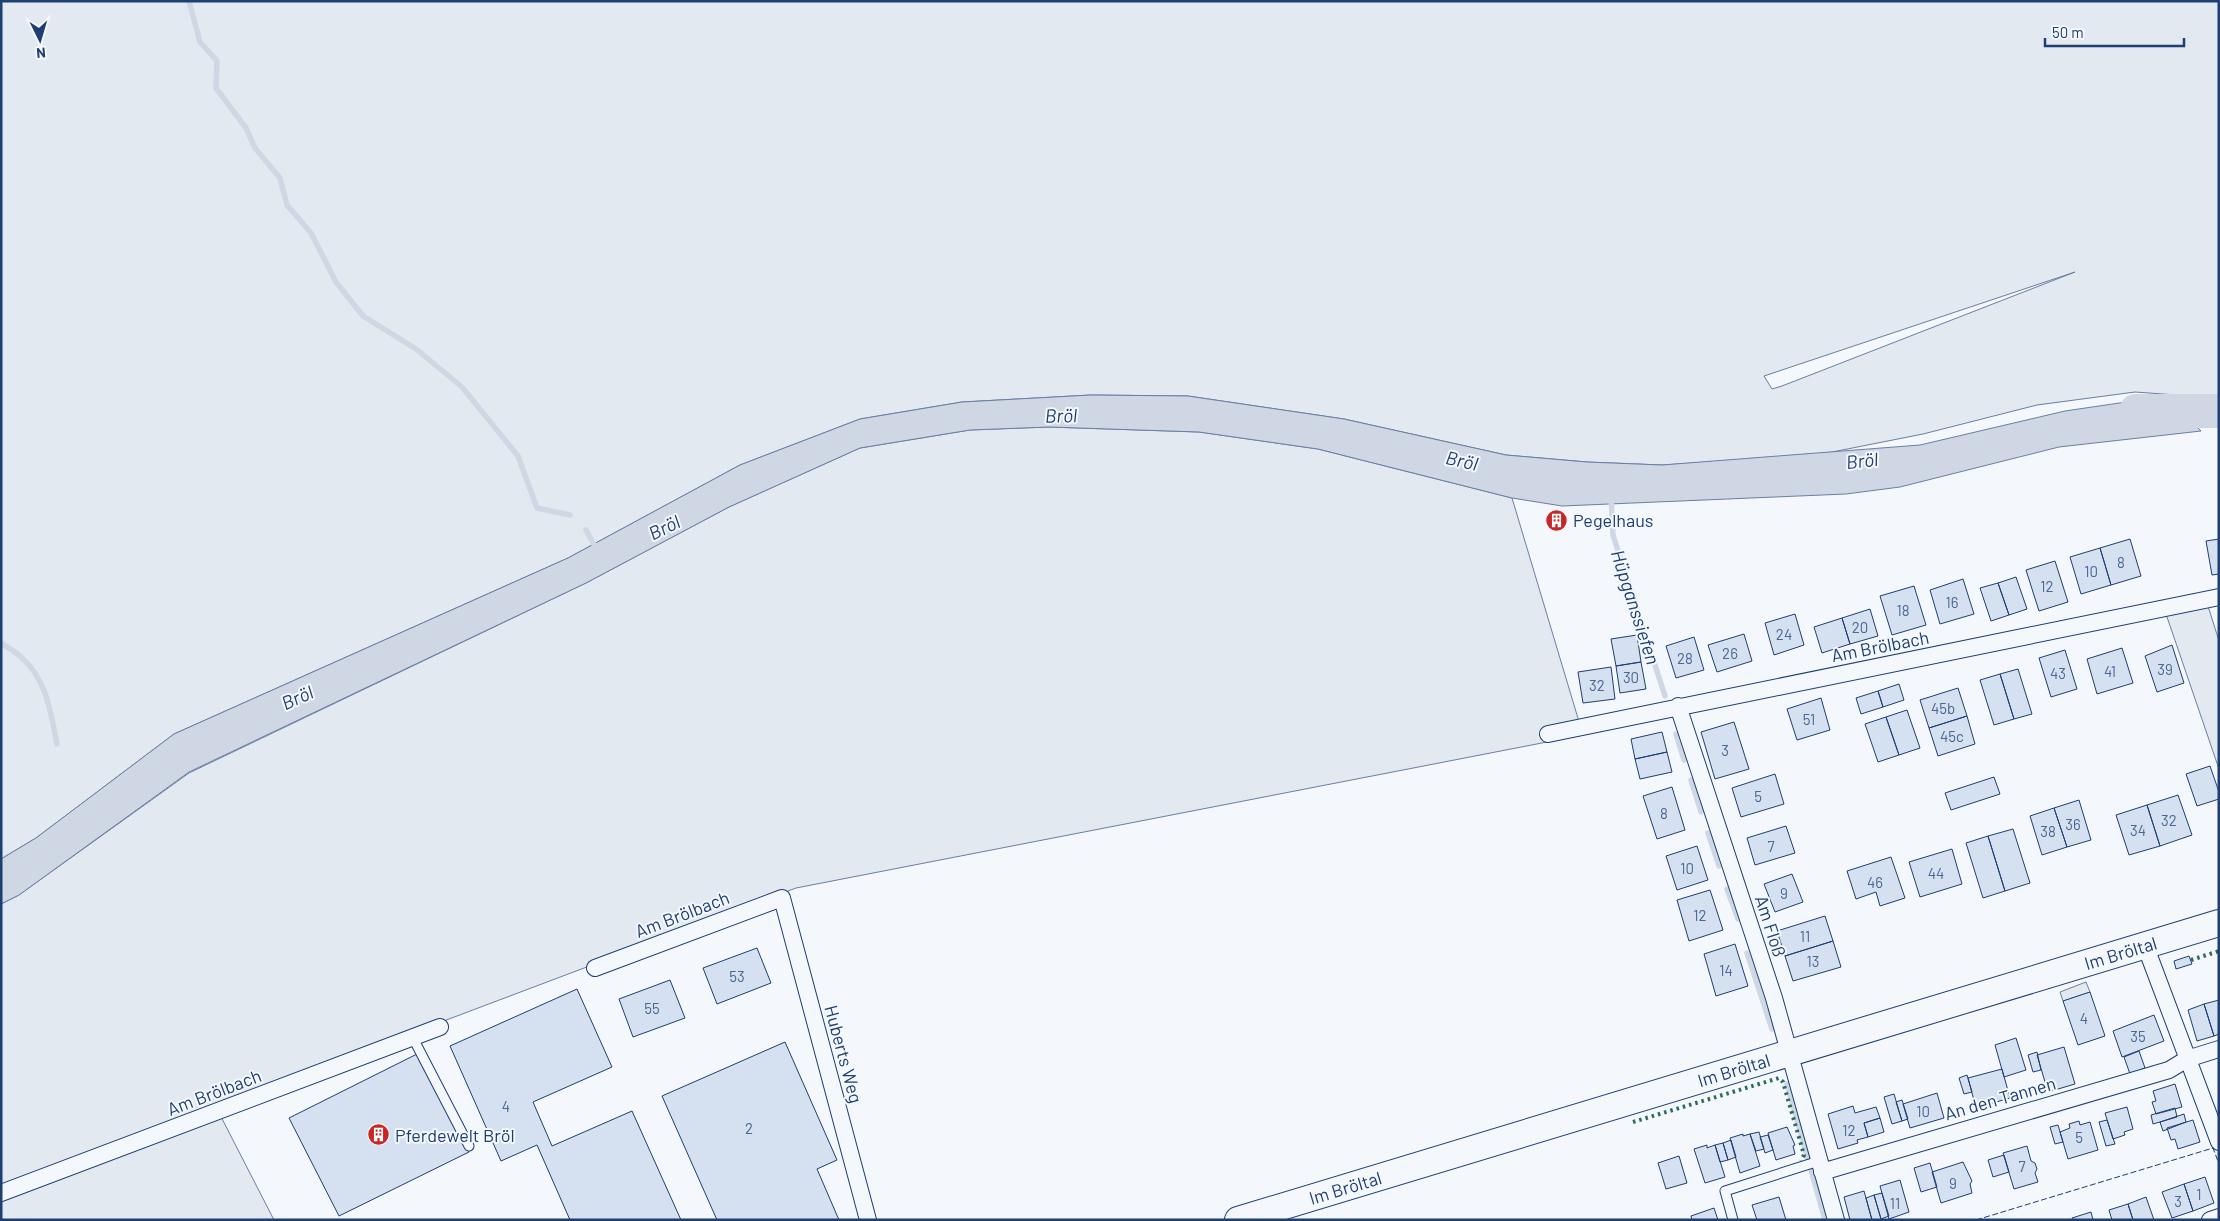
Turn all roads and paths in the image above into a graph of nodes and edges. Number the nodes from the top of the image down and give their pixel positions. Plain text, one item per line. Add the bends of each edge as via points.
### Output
1 (2219, 597) edge
2 (1678, 706) junction
3 (1548, 734) dead end
4 (782, 898) joint
5 (2219, 922) edge
6 (2145, 945) junction
7 (595, 968) dead end
8 (440, 1027) dead end
9 (413, 1038) junction
10 (2219, 1049) edge
11 (1789, 1053) junction
12 (2187, 1059) junction
13 (2217, 1135) edge
14 (469, 1146) dead end
15 (1821, 1166) junction
16 (1, 1193) edge
17 (2219, 1217) edge
18 (1245, 1219) edge
19 (868, 1220) edge
20 (1733, 1220) edge
21 (1836, 1220) edge
22 (2210, 1220) edge

1 - 2 street, Am Brölbach
2 - 3 street, Am Brölbach
2 - 11 street, Am Floß
4 - 7 street, Am Brölbach
4 - 19 street, Huberts Weg
5 - 6 main road, Im Bröltal
6 - 11 main road, Im Bröltal
6 - 12 street
8 - 9 street, Am Brölbach
9 - 14 lane
9 - 16 street, Am Brölbach
10 - 12 street, An den Tannen
11 - 15 street, Am Floß
11 - 18 main road, Im Bröltal
12 - 13 street
12 - 15 street, An den Tannen via 2169,1070
15 - 20 lane via 1803,1166 1725,1191
15 - 21 street, Am Floß
17 - 22 street

